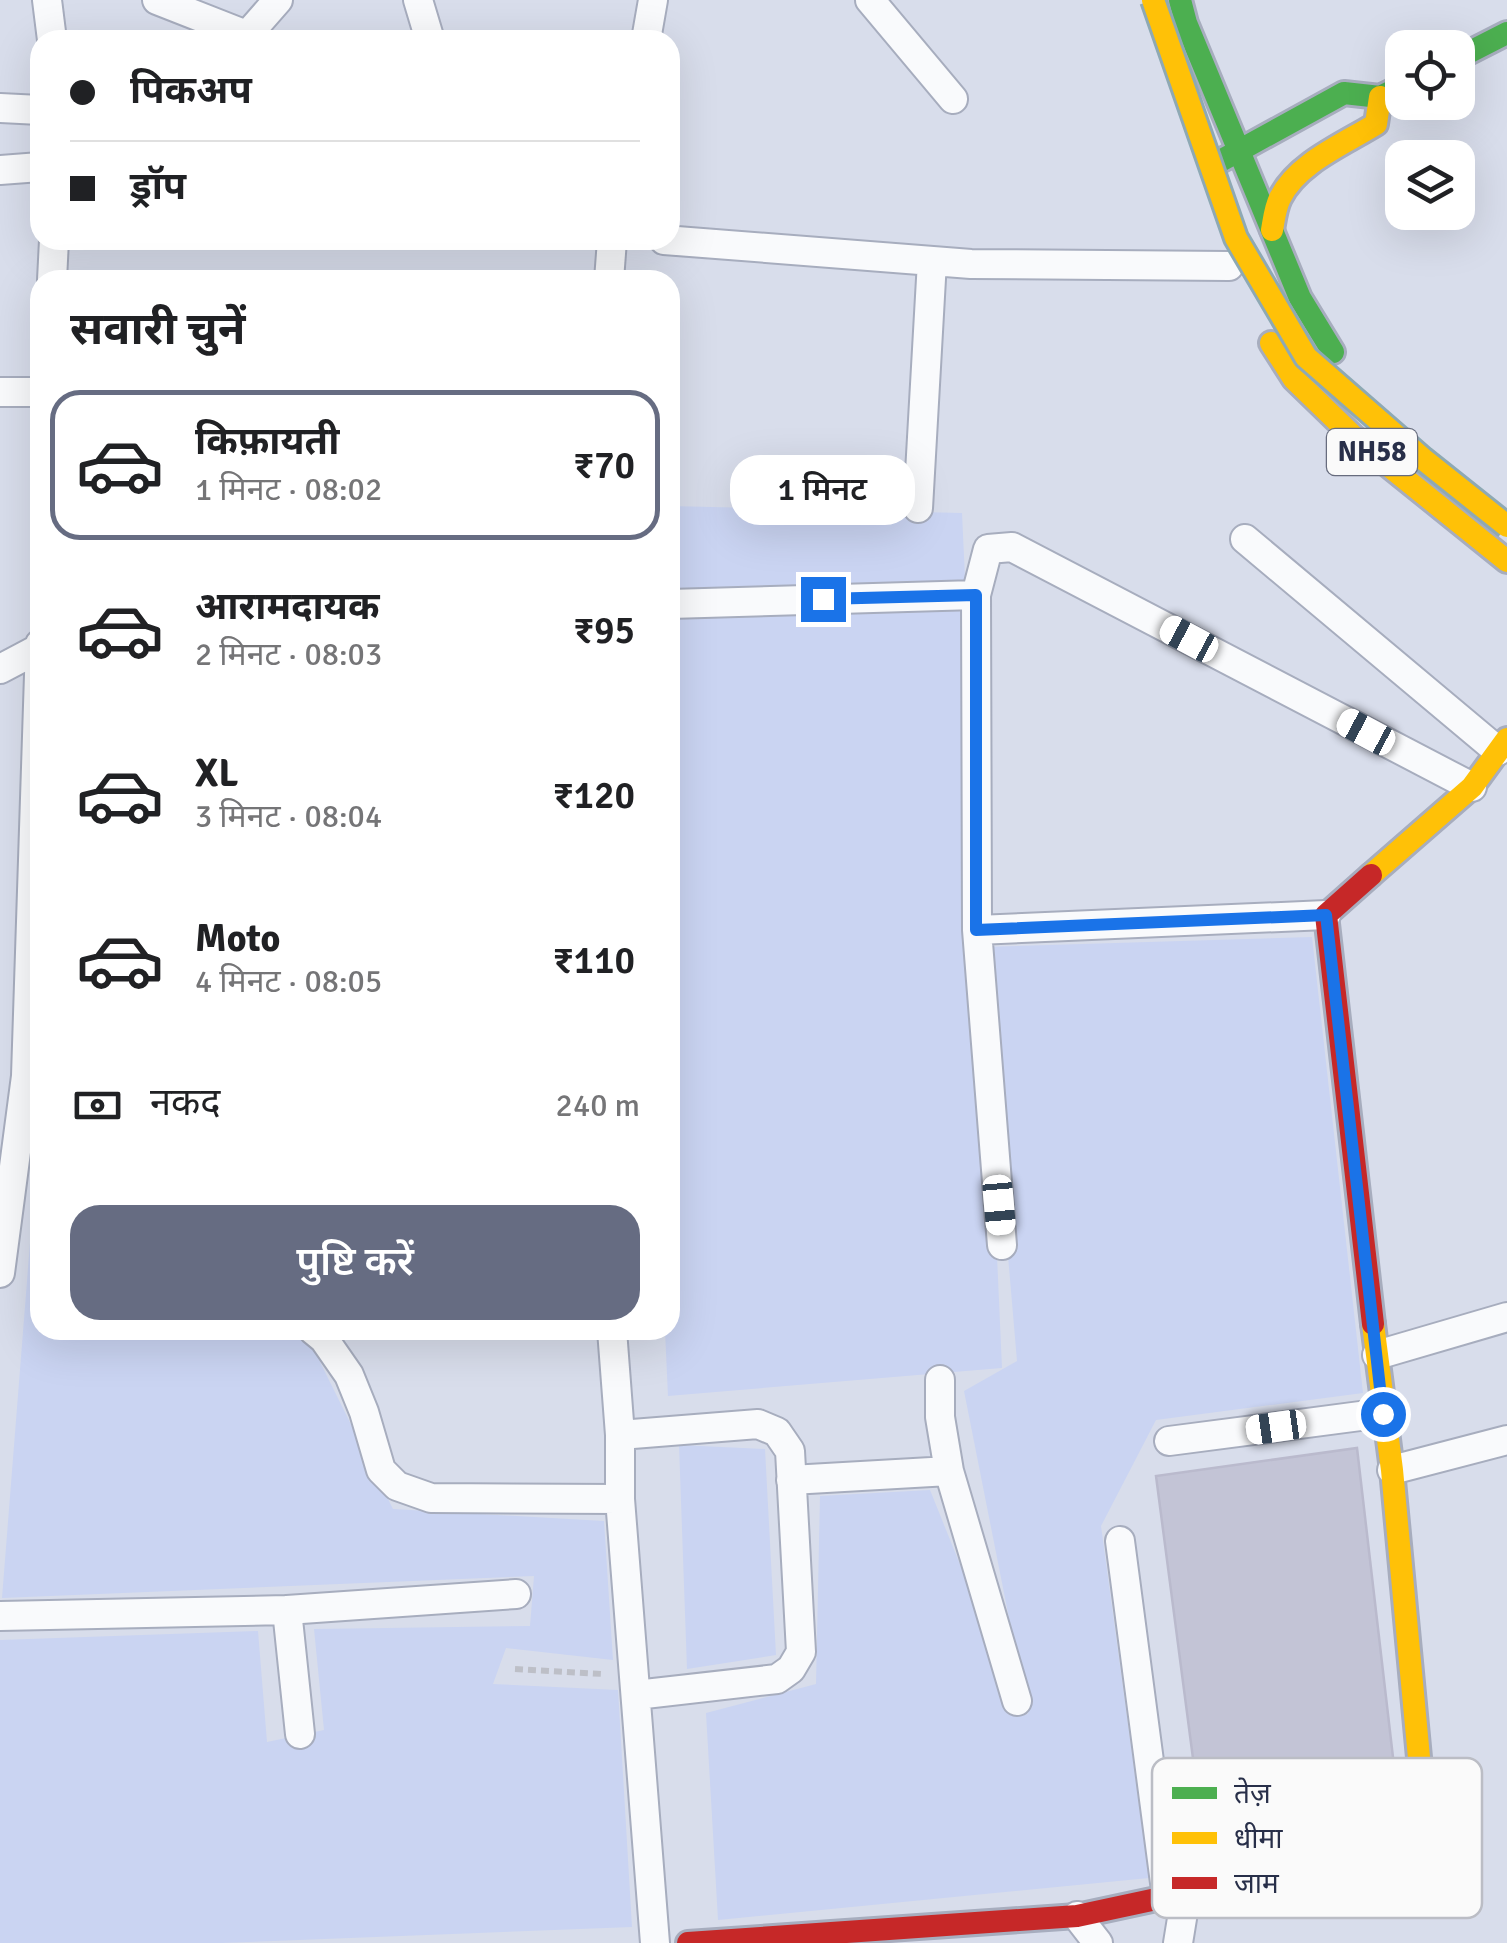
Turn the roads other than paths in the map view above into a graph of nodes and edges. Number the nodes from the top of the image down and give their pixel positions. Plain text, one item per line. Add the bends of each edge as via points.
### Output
1 (47, 0) edge
2 (158, 0) edge
3 (278, 0) edge
4 (418, 0) edge
5 (653, 0) edge
6 (870, 0) edge
7 (1138, 0) edge
8 (1153, 0) edge
9 (1180, 0) edge
10 (51, 30) edge
11 (228, 30) edge
12 (256, 30) edge
13 (427, 30) edge
14 (648, 30) edge
15 (1507, 32) edge
16 (1475, 49) edge
17 (1385, 94) edge
18 (1380, 97) junction
19 (953, 98) dead end
20 (0, 108) edge
21 (30, 110) edge
22 (1240, 152) junction
23 (30, 168) edge
24 (0, 170) edge
25 (1193, 175) junction
26 (1272, 230) junction
27 (680, 241) edge
28 (932, 261) junction
29 (1229, 266) junction
30 (1243, 294) dead end
31 (1258, 322) dead end
32 (0, 392) edge
33 (30, 392) edge
34 (1507, 504) edge
35 (918, 508) dead end
36 (1507, 526) edge
37 (1244, 539) dead end
38 (1507, 561) edge
39 (976, 595) junction
40 (680, 604) edge
41 (30, 652) edge
42 (0, 669) edge
43 (1502, 745) edge
44 (1472, 787) junction
45 (1326, 915) junction
46 (976, 930) junction
47 (30, 1094) edge
48 (1002, 1244) dead end
49 (0, 1274) edge
50 (1507, 1317) edge
51 (325, 1340) edge
52 (613, 1340) edge
53 (1377, 1355) junction
54 (940, 1380) dead end
55 (1383, 1414) junction
56 (620, 1435) junction
57 (1507, 1440) edge
58 (1170, 1441) dead end
59 (1392, 1470) junction
60 (949, 1471) junction
61 (792, 1480) junction
62 (620, 1499) junction
63 (1120, 1541) dead end
64 (516, 1594) dead end
65 (286, 1610) junction
66 (0, 1616) edge
67 (635, 1686) junction
68 (1017, 1701) dead end
69 (300, 1734) dead end
70 (1154, 1758) edge
71 (1419, 1758) edge
72 (1152, 1901) edge
73 (1077, 1916) junction
74 (1177, 1918) edge
75 (655, 1943) edge
76 (688, 1943) edge
77 (1098, 1943) edge
78 (1178, 1943) edge

1 - 10 street
2 - 11 street
3 - 12 street
4 - 13 street
5 - 14 street
6 - 19 street
7 - 25 main road
8 - 36 main road, bridge via 1236,238 1306,357
9 - 22 main road, NH58
15 - 16 main road
17 - 18 main road
18 - 22 main road via 1344,93
18 - 26 main road via 1376,124 1287,186
20 - 21 street
22 - 25 main road
22 - 26 main road, NH58
23 - 24 street
25 - 29 main road
26 - 34 main road, NH58 via 1330,349
27 - 28 street
28 - 29 street
28 - 35 street
29 - 30 main road
31 - 38 main road, NH58 via 1306,392
32 - 33 street
37 - 43 street
39 - 40 street
39 - 44 street via 988,549 1012,547
39 - 46 street
41 - 42 street
43 - 44 main road
44 - 45 main road
45 - 46 street
45 - 53 main road
46 - 48 street
47 - 49 street
50 - 53 street
51 - 62 street via 349,1375 381,1470 396,1486 432,1498
52 - 56 street
53 - 55 main road
54 - 60 street
55 - 58 street
55 - 59 main road
56 - 61 street via 758,1424 777,1432 790,1451
56 - 62 street
57 - 59 street
59 - 71 main road
60 - 61 street
60 - 68 street
61 - 67 street via 801,1652 791,1669 777,1679
62 - 67 street
63 - 70 street
64 - 65 street
65 - 66 street
65 - 69 street
67 - 75 street
72 - 73 main road
73 - 76 main road
73 - 77 street
74 - 78 street

